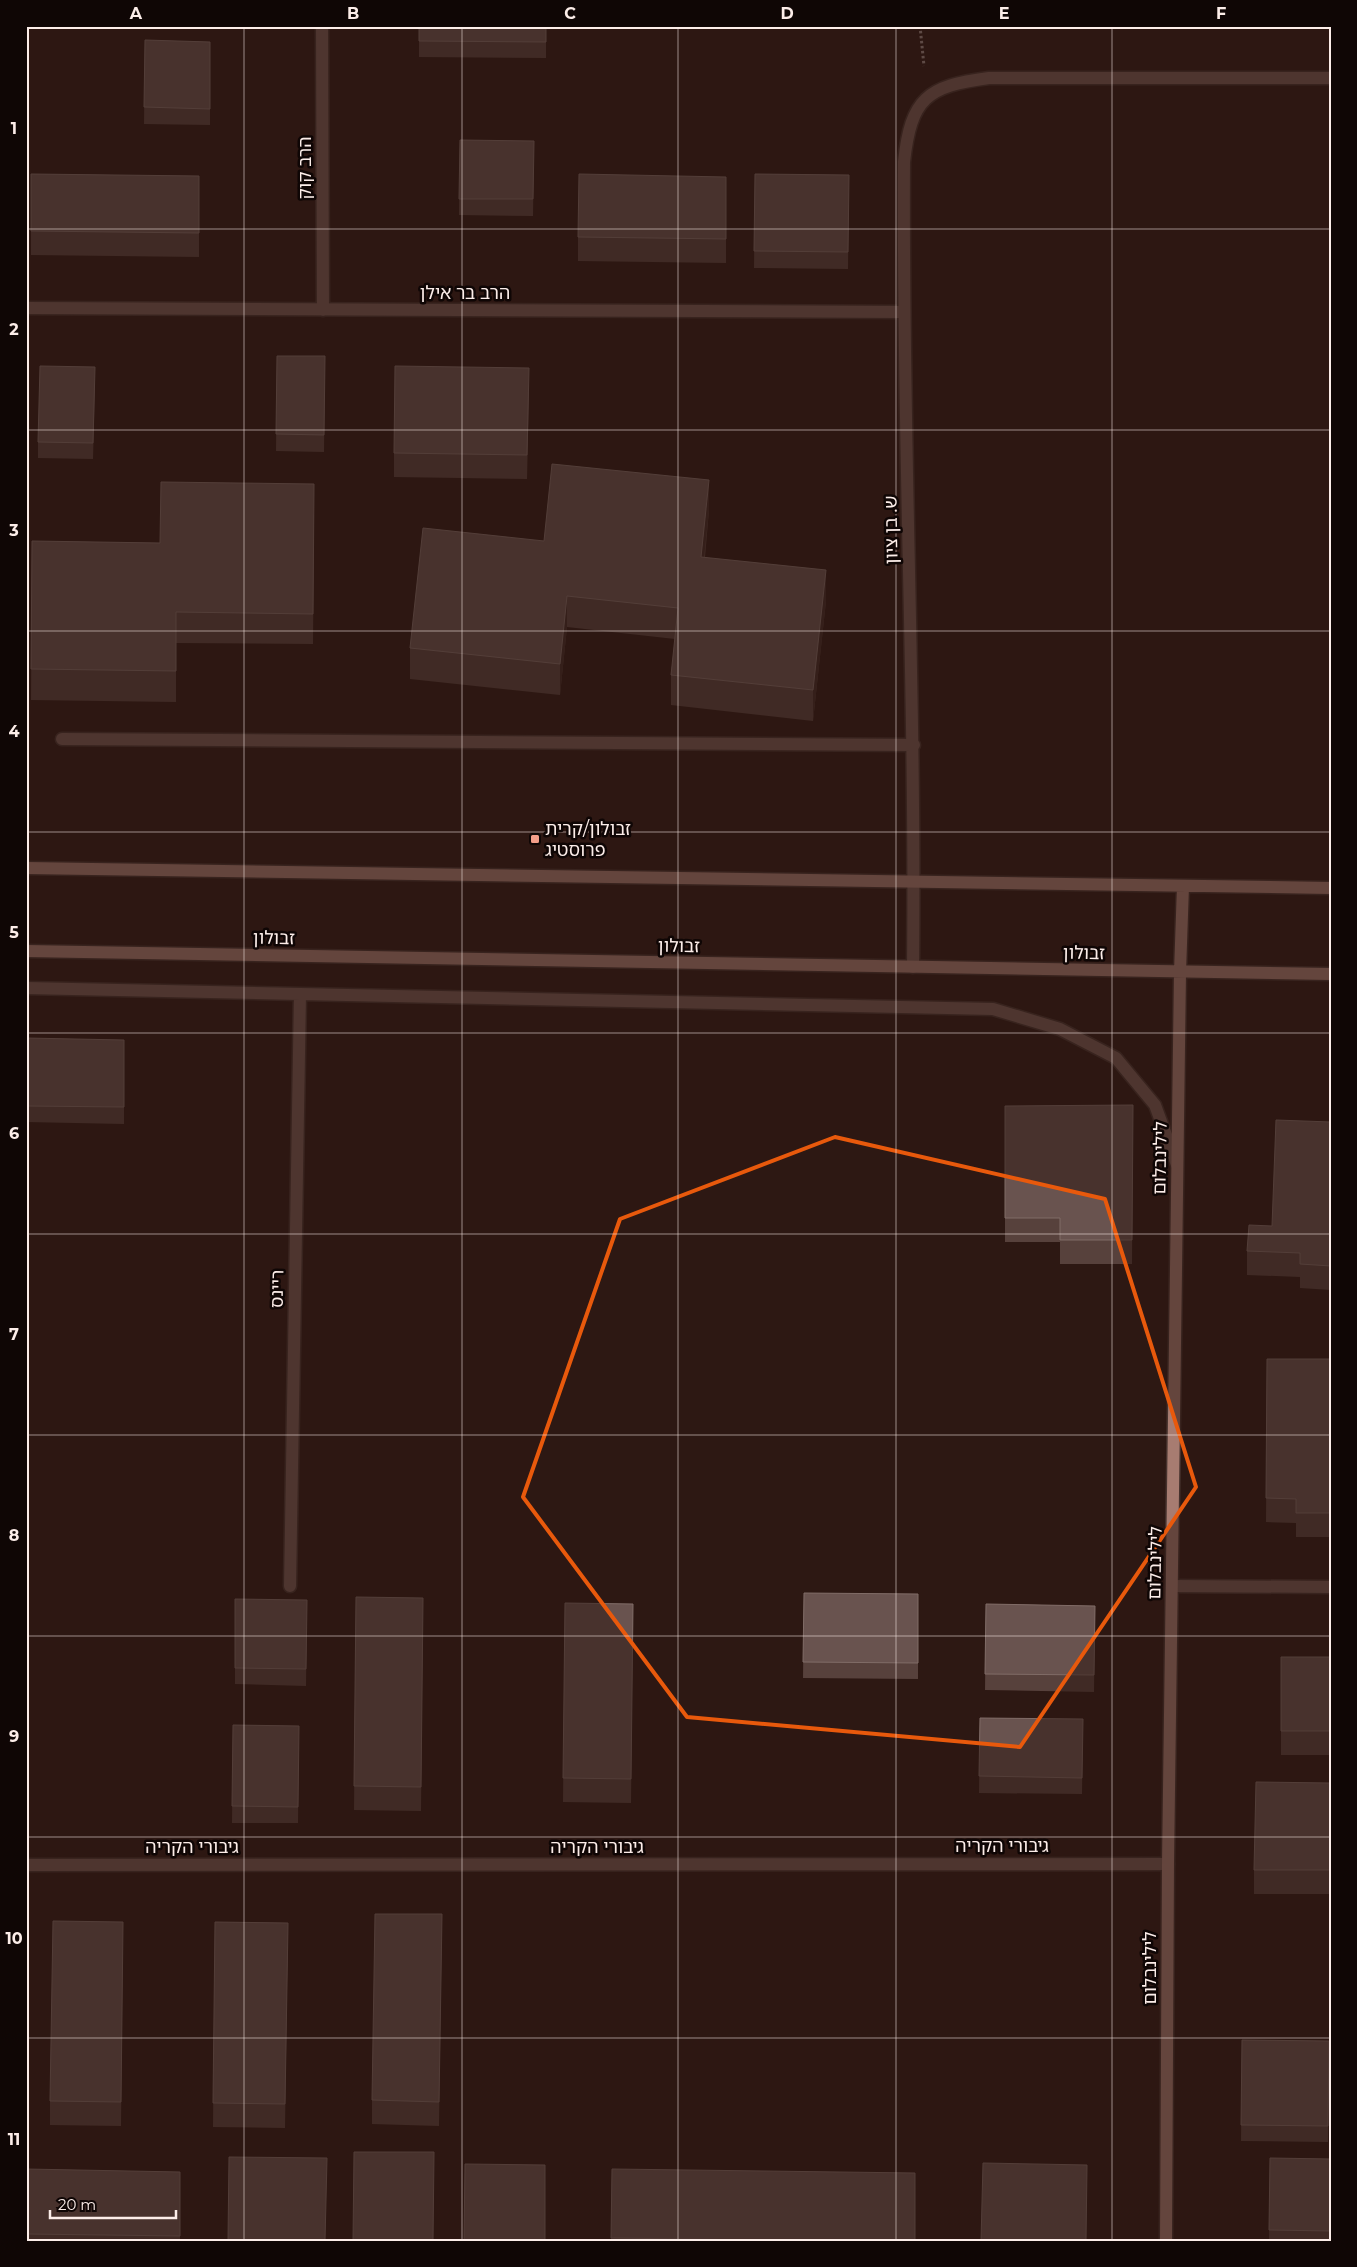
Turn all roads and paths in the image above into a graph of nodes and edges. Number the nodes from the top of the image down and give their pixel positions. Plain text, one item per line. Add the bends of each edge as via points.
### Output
1 (322, 26) edge
2 (920, 26) edge
3 (1331, 78) edge
4 (927, 96) junction
5 (26, 308) edge
6 (323, 310) junction
7 (903, 312) junction
8 (62, 740) dead end
9 (914, 745) junction
10 (26, 868) edge
11 (914, 882) junction
12 (1183, 886) junction
13 (1331, 888) edge
14 (26, 951) edge
15 (913, 967) junction
16 (1180, 972) junction
17 (1331, 974) edge
18 (26, 988) edge
19 (300, 994) junction
20 (1178, 1166) junction
21 (290, 1586) dead end
22 (1172, 1586) junction
23 (1331, 1587) edge
24 (1168, 1864) junction
25 (26, 1865) edge
26 (1166, 2241) edge

1 - 6 street, הרב קוק
2 - 4 path
3 - 4 street via 989,78 948,85
4 - 7 street, ש. בן ציון via 912,120 906,141
5 - 6 street, הרב בר אילן
6 - 7 street, הרב בר אילן
7 - 9 street, ש. בן ציון
8 - 9 street
9 - 11 street, ש. בן ציון
10 - 11 main road
11 - 12 main road
11 - 15 street, ש. בן ציון
12 - 13 main road
12 - 16 main road, לילינבלום
14 - 15 main road, זבולון
15 - 16 main road, זבולון
16 - 17 main road, זבולון
16 - 20 main road, לילינבלום
18 - 19 street
19 - 20 street via 993,1009 1060,1029 1116,1058 1155,1105
19 - 21 street, ריינס
20 - 22 main road, לילינבלום
22 - 23 street
22 - 24 main road, לילינבלום
24 - 25 street, גיבורי הקריה
24 - 26 main road, לילינבלום

